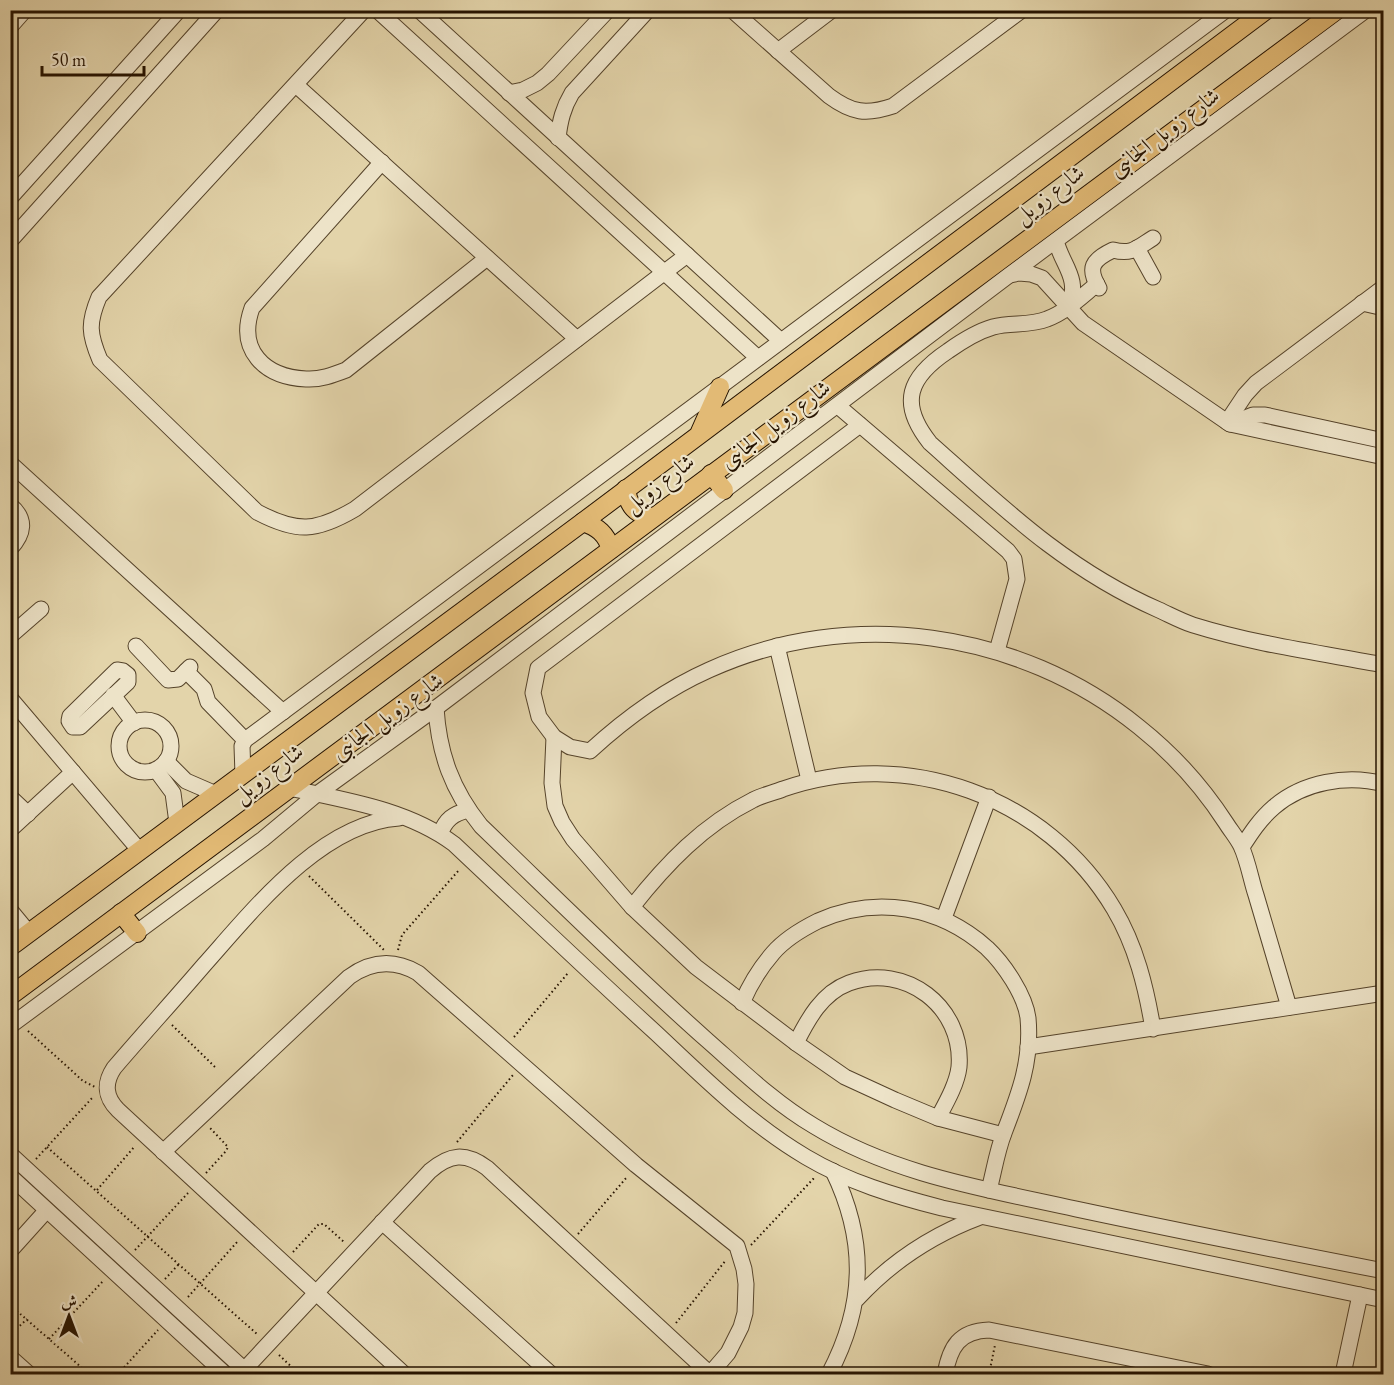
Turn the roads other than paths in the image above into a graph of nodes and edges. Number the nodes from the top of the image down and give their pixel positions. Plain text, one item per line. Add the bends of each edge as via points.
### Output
1 (25, 10) edge
2 (179, 10) edge
3 (217, 10) edge
4 (364, 10) edge
5 (377, 10) edge
6 (419, 10) edge
7 (608, 10) edge
8 (648, 10) edge
9 (732, 10) edge
10 (832, 10) edge
11 (1022, 10) edge
12 (1226, 10) edge
13 (1266, 10) edge
14 (1336, 10) edge
15 (1366, 10) edge
16 (10, 27) edge
17 (778, 51) junction
18 (296, 85) junction
19 (509, 93) junction
20 (558, 138) junction
21 (382, 162) junction
22 (10, 198) edge
23 (1153, 237) dead end
24 (10, 241) edge
25 (1056, 241) junction
26 (1137, 248) junction
27 (687, 255) junction
28 (488, 258) junction
29 (664, 273) junction
30 (1008, 276) junction
31 (1153, 277) dead end
32 (1383, 287) edge
33 (1362, 303) junction
34 (1069, 307) junction
35 (1383, 308) edge
36 (577, 339) junction
37 (781, 341) junction
38 (758, 358) junction
39 (720, 387) junction
40 (838, 406) junction
41 (1229, 423) junction
42 (860, 425) junction
43 (700, 434) junction
44 (1383, 441) edge
45 (1383, 457) edge
46 (10, 463) edge
47 (711, 474) junction
48 (626, 489) junction
49 (724, 490) junction
50 (10, 505) edge
51 (653, 517) junction
52 (583, 522) junction
53 (10, 549) edge
54 (611, 549) junction
55 (41, 609) dead end
56 (10, 636) edge
57 (136, 646) dead end
58 (777, 646) junction
59 (997, 651) junction
60 (1383, 665) edge
61 (114, 695) dead end
62 (10, 698) edge
63 (436, 708) junction
64 (283, 712) junction
65 (134, 723) junction
66 (554, 737) junction
67 (245, 740) junction
68 (161, 765) junction
69 (73, 772) junction
70 (243, 775) junction
71 (809, 780) junction
72 (1383, 784) edge
73 (289, 788) junction
74 (317, 794) junction
75 (216, 795) junction
76 (10, 797) edge
77 (989, 797) junction
78 (468, 810) junction
79 (27, 814) junction
80 (407, 818) junction
81 (177, 823) junction
82 (10, 830) edge
83 (440, 834) junction
84 (1242, 847) junction
85 (140, 851) junction
86 (632, 907) junction
87 (10, 910) edge
88 (121, 913) junction
89 (944, 918) junction
90 (30, 933) junction
91 (137, 933) junction
92 (10, 947) edge
93 (1383, 993) edge
94 (10, 996) edge
95 (742, 1002) junction
96 (1289, 1007) junction
97 (14, 1023) edge
98 (1153, 1029) junction
99 (796, 1043) junction
100 (1028, 1047) junction
101 (938, 1118) junction
102 (1004, 1135) junction
103 (163, 1152) junction
104 (10, 1154) edge
105 (829, 1169) junction
106 (10, 1176) edge
107 (989, 1190) junction
108 (46, 1211) junction
109 (981, 1217) junction
110 (382, 1222) junction
111 (10, 1251) edge
112 (1383, 1271) edge
113 (155, 1287) junction
114 (316, 1293) junction
115 (1360, 1295) junction
116 (141, 1299) junction
117 (857, 1299) junction
118 (1383, 1300) edge
119 (10, 1357) edge
120 (946, 1371) edge
121 (247, 1372) edge
122 (29, 1374) edge
123 (225, 1374) edge
124 (404, 1374) edge
125 (551, 1374) edge
126 (829, 1374) edge
127 (1208, 1374) edge
128 (1343, 1374) edge

1 - 16 street
2 - 22 street
3 - 24 street
4 - 18 street
5 - 29 street
6 - 19 street
7 - 19 street via 548,74
8 - 20 street via 572,93 564,107
9 - 17 street
10 - 17 street
11 - 17 street via 893,106 877,112 859,112 843,106
12 - 37 street
13 - 43 main road, شارع زويل
14 - 47 main road, شارع زويل
15 - 25 street, شارع زويل الجانبى
18 - 21 street
18 - 36 street via 99,297 90,317 91,340 100,360 258,512 281,524 307,528 332,523
19 - 20 street
20 - 27 street
21 - 28 street
21 - 28 street via 252,308 247,339 253,354 287,376 327,378 346,370
23 - 26 street
25 - 30 street, شارع زويل الجانبى
25 - 34 street via 1073,281
26 - 31 street
26 - 34 street via 1126,253 1113,250 1098,258 1092,270 1098,286
27 - 29 street
27 - 37 street
28 - 36 street
29 - 36 street
29 - 38 street
30 - 34 street via 1019,273 1042,278
30 - 40 street, شارع زويل الجانبى
32 - 33 street
33 - 35 street
33 - 41 street via 1256,383
34 - 41 street via 1083,323
34 - 60 street via 1046,320 976,333 926,367 913,387 912,399 916,422 930,443 1023,526 1076,566 1131,598 1191,624
37 - 38 street
38 - 39 street
39 - 43 main road
39 - 64 street
40 - 42 street
40 - 49 street, شارع زويل الجانبى
41 - 44 street via 1265,416
41 - 45 street
42 - 59 street via 1014,559 1017,579
42 - 66 street via 538,668 533,693 539,717
43 - 48 main road, شارع زويل
46 - 64 street
47 - 49 main road
47 - 51 main road, شارع زويل
48 - 51 main road via 633,508
48 - 52 main road, شارع زويل
49 - 63 street, شارع زويل الجانبى
50 - 53 street via 23,525
51 - 54 main road, شارع زويل
52 - 54 main road via 604,534
52 - 70 main road, شارع زويل
54 - 73 main road, شارع زويل
55 - 56 street
57 - 67 street via 168,680 178,679 188,669 204,689 208,702
58 - 59 street via 832,636 887,633 942,638
58 - 66 street via 676,686 645,705 590,751 570,747
58 - 71 street
59 - 84 street via 1057,674 1113,705 1163,746 1199,785
61 - 65 street
62 - 69 street
63 - 74 street, شارع زويل الجانبى
63 - 78 street via 441,751 456,791
64 - 67 street
65 - 68 street via 154,722 169,735 171,748
65 - 68 street via 121,737 122,757 136,771 150,772
66 - 86 street via 552,783 562,822
67 - 70 street
68 - 75 street
68 - 81 street via 174,793
69 - 79 street
69 - 85 street
70 - 75 main road, شارع زويل
71 - 77 street via 845,774 900,774 954,784
71 - 86 street via 754,800 704,830 661,870
72 - 84 street via 1347,780 1297,792 1256,825
73 - 74 street
73 - 88 main road, شارع زويل
74 - 80 street
74 - 91 street, شارع زويل الجانبى
75 - 81 main road, شارع زويل
76 - 79 street
77 - 89 street
77 - 98 street via 1060,843 1090,874 1133,947
78 - 83 street via 450,817
78 - 107 street via 681,1017 774,1099 854,1149 898,1167
79 - 82 street
80 - 83 street
80 - 103 street via 386,819 359,828 298,865 114,1068 106,1090 112,1105
81 - 85 main road, شارع زويل
83 - 105 street via 718,1091 760,1126
84 - 96 street
85 - 90 main road, شارع زويل
86 - 95 street via 696,967
87 - 90 street
88 - 91 main road
88 - 94 main road, شارع زويل
89 - 95 street via 909,908 872,906 836,913 803,928 774,951 752,980
89 - 100 street via 981,943 1016,985 1028,1016
90 - 92 main road, شارع زويل
91 - 97 street, شارع زويل الجانبى
93 - 96 street
95 - 99 street
96 - 98 street
98 - 100 street
99 - 101 street via 845,1077
99 - 101 street via 821,1001 848,983 881,977 914,985 940,1005 956,1035 959,1068
100 - 102 street via 1024,1079
101 - 102 street
102 - 107 street
103 - 110 street via 349,977 367,966 400,965 418,973 739,1251 746,1284 745,1313 735,1340 710,1374 477,1160 464,1156 440,1162
103 - 114 street
104 - 113 street
105 - 109 street via 897,1197
105 - 117 street via 841,1188 853,1224
106 - 108 street
107 - 112 street
108 - 111 street
108 - 116 street
109 - 115 street
109 - 117 street via 920,1245 879,1275
110 - 114 street
110 - 125 street
113 - 116 street
113 - 121 street
114 - 121 street
114 - 124 street
115 - 118 street
115 - 128 street
116 - 123 street
117 - 126 street
119 - 122 street
120 - 127 street via 951,1353 961,1339 980,1330

